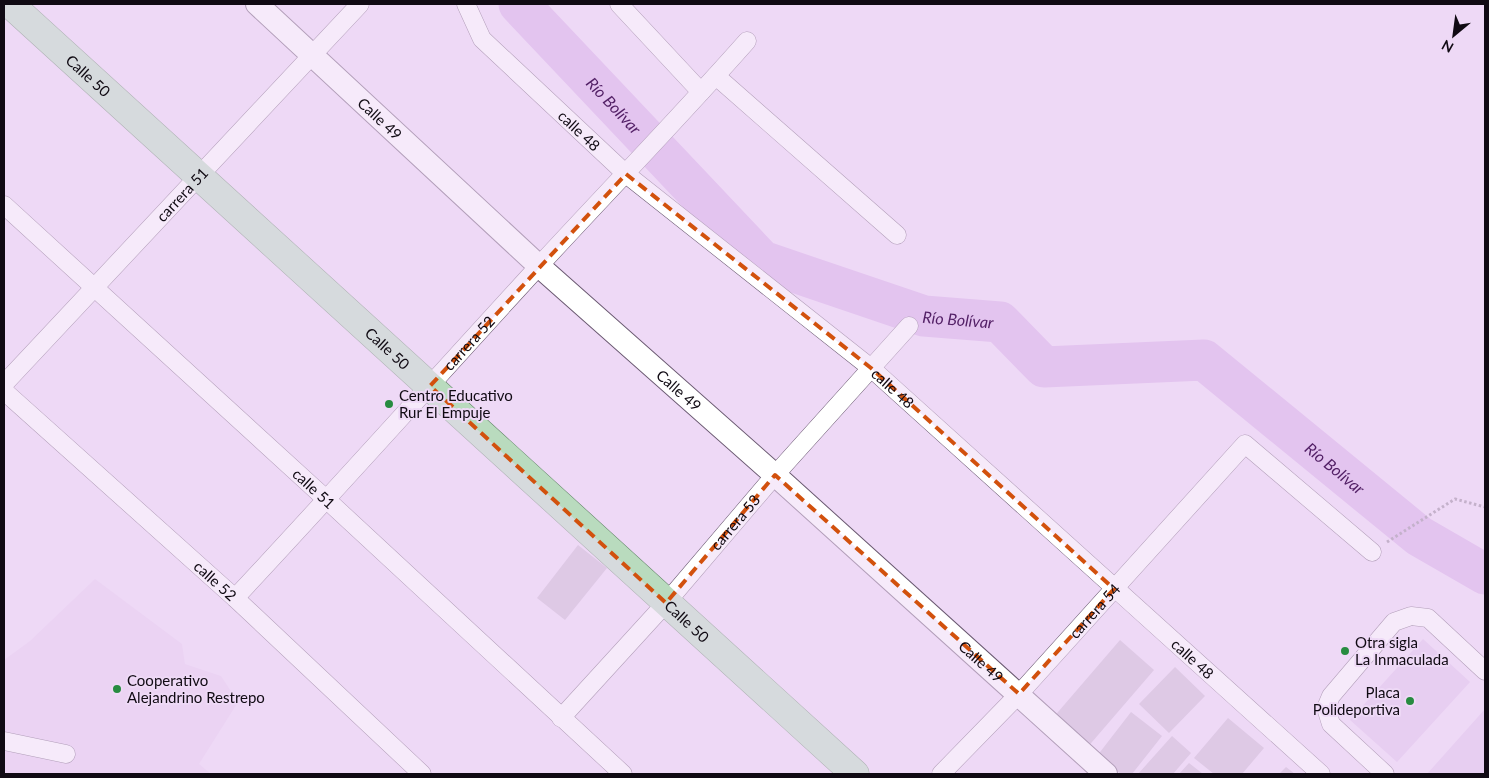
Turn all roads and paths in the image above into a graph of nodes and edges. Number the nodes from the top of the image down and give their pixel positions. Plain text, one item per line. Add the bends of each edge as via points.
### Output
1 (10, 4) edge
2 (257, 4) edge
3 (360, 4) edge
4 (466, 4) edge
5 (619, 4) edge
6 (747, 41) dead end
7 (313, 55) junction
8 (716, 76) junction
9 (702, 92) junction
10 (626, 174) junction
11 (199, 176) junction
12 (4, 205) edge
13 (897, 235) dead end
14 (538, 266) junction
15 (94, 288) junction
16 (910, 326) dead end
17 (871, 368) junction
18 (4, 384) edge
19 (430, 386) junction
20 (4, 391) edge
21 (775, 475) junction
22 (327, 500) junction
23 (1485, 507) edge
24 (1398, 535) dead end
25 (1372, 552) dead end
26 (1114, 589) junction
27 (235, 598) junction
28 (666, 603) junction
29 (1485, 671) edge
30 (1019, 694) junction
31 (561, 718) junction
32 (4, 742) edge
33 (66, 754) dead end
34 (422, 774) edge
35 (623, 774) edge
36 (855, 774) edge
37 (941, 774) edge
38 (1106, 774) edge
39 (1321, 774) edge
40 (1384, 774) edge

1 - 11 main road, Calle 50
2 - 7 street, Calle 49
3 - 7 street, carrera 51
4 - 10 street, calle 48 via 482,40
5 - 9 street
6 - 8 street, carrera 52
7 - 11 street, carrera 51
7 - 14 street, Calle 49
8 - 9 street, carrera 52
8 - 13 street
9 - 10 street, carrera 52
10 - 14 street, carrera 52
10 - 17 street, calle 48
11 - 15 street, carrera 51
11 - 19 main road, Calle 50
12 - 15 street, calle 51
14 - 19 street, carrera 52
14 - 21 street, Calle 49
15 - 18 street, carrera 51
15 - 22 street, calle 51
16 - 17 street, carrera 53
17 - 21 street, carrera 53
17 - 26 street, calle 48
19 - 22 street, carrera 52
19 - 28 main road, Calle 50
20 - 27 street, calle 52
21 - 28 street, carrera 53
21 - 30 street, Calle 49
22 - 27 street, carrera 52
22 - 31 street, calle 51
23 - 24 path via 1455,499
25 - 26 street, carrera 54 via 1245,444
26 - 30 street, carrera 54
26 - 39 street, calle 48
27 - 34 street, calle 52
28 - 31 street, carrera 53
28 - 36 main road, Calle 50
29 - 40 street via 1428,618 1411,616 1394,622 1331,696 1326,708 1331,724
30 - 37 street, carrera 54
30 - 38 street, Calle 49
31 - 35 street, calle 51
32 - 33 street

